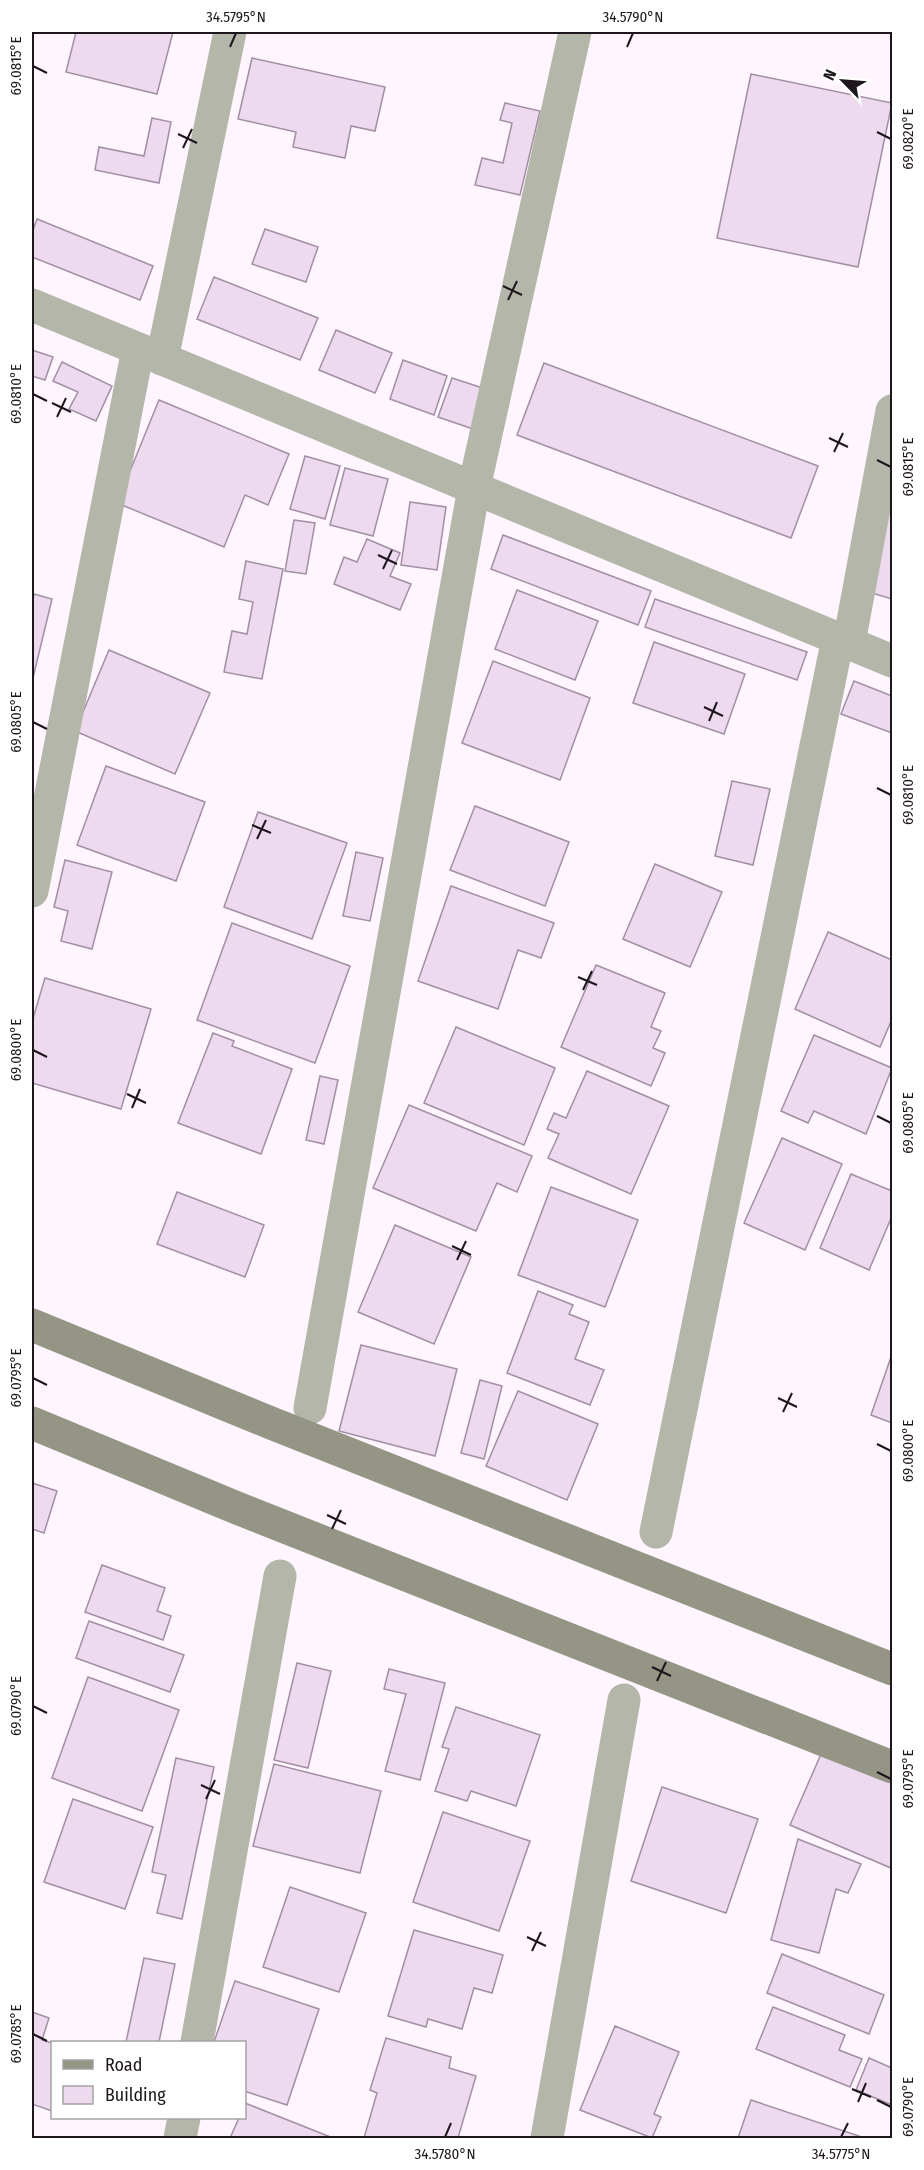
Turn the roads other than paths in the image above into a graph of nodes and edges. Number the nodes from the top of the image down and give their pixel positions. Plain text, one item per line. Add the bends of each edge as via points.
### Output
1 (230, 32) edge
2 (575, 32) edge
3 (32, 305) edge
4 (150, 354) junction
5 (892, 411) edge
6 (474, 488) junction
7 (843, 641) junction
8 (892, 661) edge
9 (32, 891) edge
10 (32, 1325) edge
11 (310, 1408) dead end
12 (32, 1423) edge
13 (656, 1532) dead end
14 (280, 1576) dead end
15 (892, 1669) edge
16 (624, 1700) dead end
17 (892, 1767) edge
18 (197, 2041) edge
19 (184, 2119) edge
20 (180, 2139) edge
21 (547, 2139) edge

1 - 4 street
2 - 6 street
3 - 4 street
4 - 6 street
4 - 9 street
5 - 7 street
6 - 7 street
6 - 11 street
7 - 8 street
7 - 13 street
10 - 15 main road
12 - 17 main road
14 - 18 street
16 - 21 street
19 - 20 street

